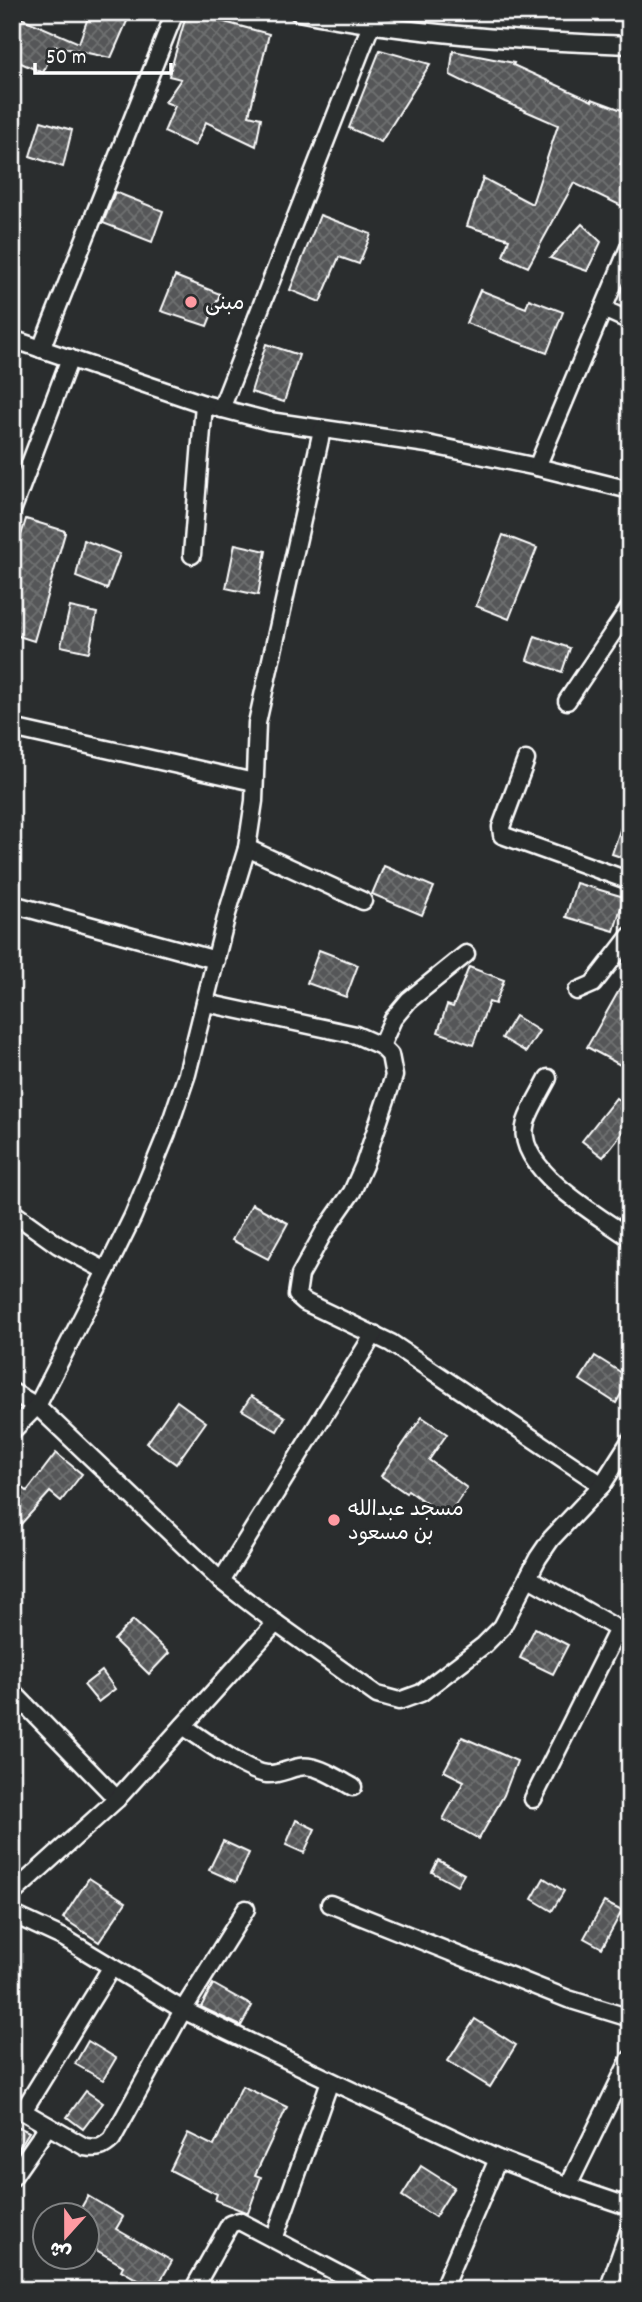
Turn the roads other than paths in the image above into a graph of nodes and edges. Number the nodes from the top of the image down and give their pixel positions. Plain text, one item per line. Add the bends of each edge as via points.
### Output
1 (175, 12) edge
2 (298, 12) edge
3 (371, 25) junction
4 (630, 46) edge
5 (630, 246) edge
6 (603, 310) junction
7 (630, 321) edge
8 (12, 339) edge
9 (41, 349) junction
10 (70, 358) junction
11 (204, 404) junction
12 (221, 409) junction
13 (322, 430) junction
14 (537, 467) junction
15 (630, 490) edge
16 (12, 511) edge
17 (192, 555) dead end
18 (630, 607) edge
19 (567, 701) dead end
20 (12, 728) edge
21 (526, 760) dead end
22 (254, 782) junction
23 (247, 848) junction
24 (630, 881) edge
25 (363, 901) dead end
26 (12, 904) edge
27 (630, 936) edge
28 (466, 954) dead end
29 (216, 960) junction
30 (577, 991) dead end
31 (206, 1003) junction
32 (381, 1046) junction
33 (548, 1078) dead end
34 (12, 1212) edge
35 (630, 1238) edge
36 (106, 1271) junction
37 (374, 1334) junction
38 (12, 1392) edge
39 (37, 1406) junction
40 (12, 1431) edge
41 (630, 1441) edge
42 (602, 1485) junction
43 (529, 1578) junction
44 (221, 1581) junction
45 (276, 1623) junction
46 (624, 1633) edge
47 (12, 1691) edge
48 (183, 1726) junction
49 (353, 1787) dead end
50 (533, 1799) dead end
51 (117, 1800) junction
52 (12, 1894) edge
53 (330, 1905) dead end
54 (246, 1909) dead end
55 (12, 1914) edge
56 (111, 1968) junction
57 (183, 2010) junction
58 (630, 2018) edge
59 (630, 2059) edge
60 (330, 2081) junction
61 (18, 2108) edge
62 (48, 2126) junction
63 (498, 2159) junction
64 (12, 2178) edge
65 (568, 2186) junction
66 (630, 2207) edge
67 (630, 2228) edge
68 (274, 2239) junction
69 (193, 2290) edge
70 (370, 2290) edge
71 (442, 2290) edge
72 (608, 2290) edge

1 - 9 street
2 - 3 street
3 - 4 street via 497,39
3 - 12 street
5 - 6 street
6 - 7 street
6 - 14 street
8 - 9 street
9 - 10 street
10 - 11 street
10 - 16 street
11 - 12 street
11 - 17 street
12 - 13 street
13 - 14 street via 427,444
13 - 22 street via 257,723
14 - 15 street
18 - 19 street
20 - 22 street
21 - 24 street via 502,835
22 - 23 street
23 - 25 street
23 - 29 street
26 - 29 street
27 - 30 street via 593,984
28 - 32 street via 409,1000 393,1019
29 - 31 street
31 - 32 street via 356,1035
31 - 36 street via 167,1133
32 - 37 street via 390,1055 392,1087 352,1192 324,1232 297,1286 297,1295 305,1302
33 - 35 street via 526,1124 526,1138 538,1166 557,1186
34 - 36 street
36 - 39 street
37 - 42 street
37 - 44 street
38 - 39 street
39 - 40 street
39 - 44 street
41 - 42 street
42 - 43 street via 551,1539
43 - 45 street via 502,1628 484,1646 421,1693 399,1701 377,1695
43 - 46 street
44 - 45 street
45 - 48 street
46 - 50 street
47 - 51 street
48 - 49 street via 253,1770 267,1774 310,1766
48 - 51 street
51 - 52 street
53 - 58 street via 568,1999
54 - 57 street
55 - 56 street via 64,1938
56 - 57 street
56 - 61 street
57 - 60 street
57 - 62 street via 106,2146 85,2147
59 - 65 street
60 - 63 street
60 - 68 street
61 - 62 street
62 - 64 street
63 - 65 street
63 - 71 street
65 - 66 street
67 - 72 street
68 - 69 street via 234,2221
68 - 70 street

